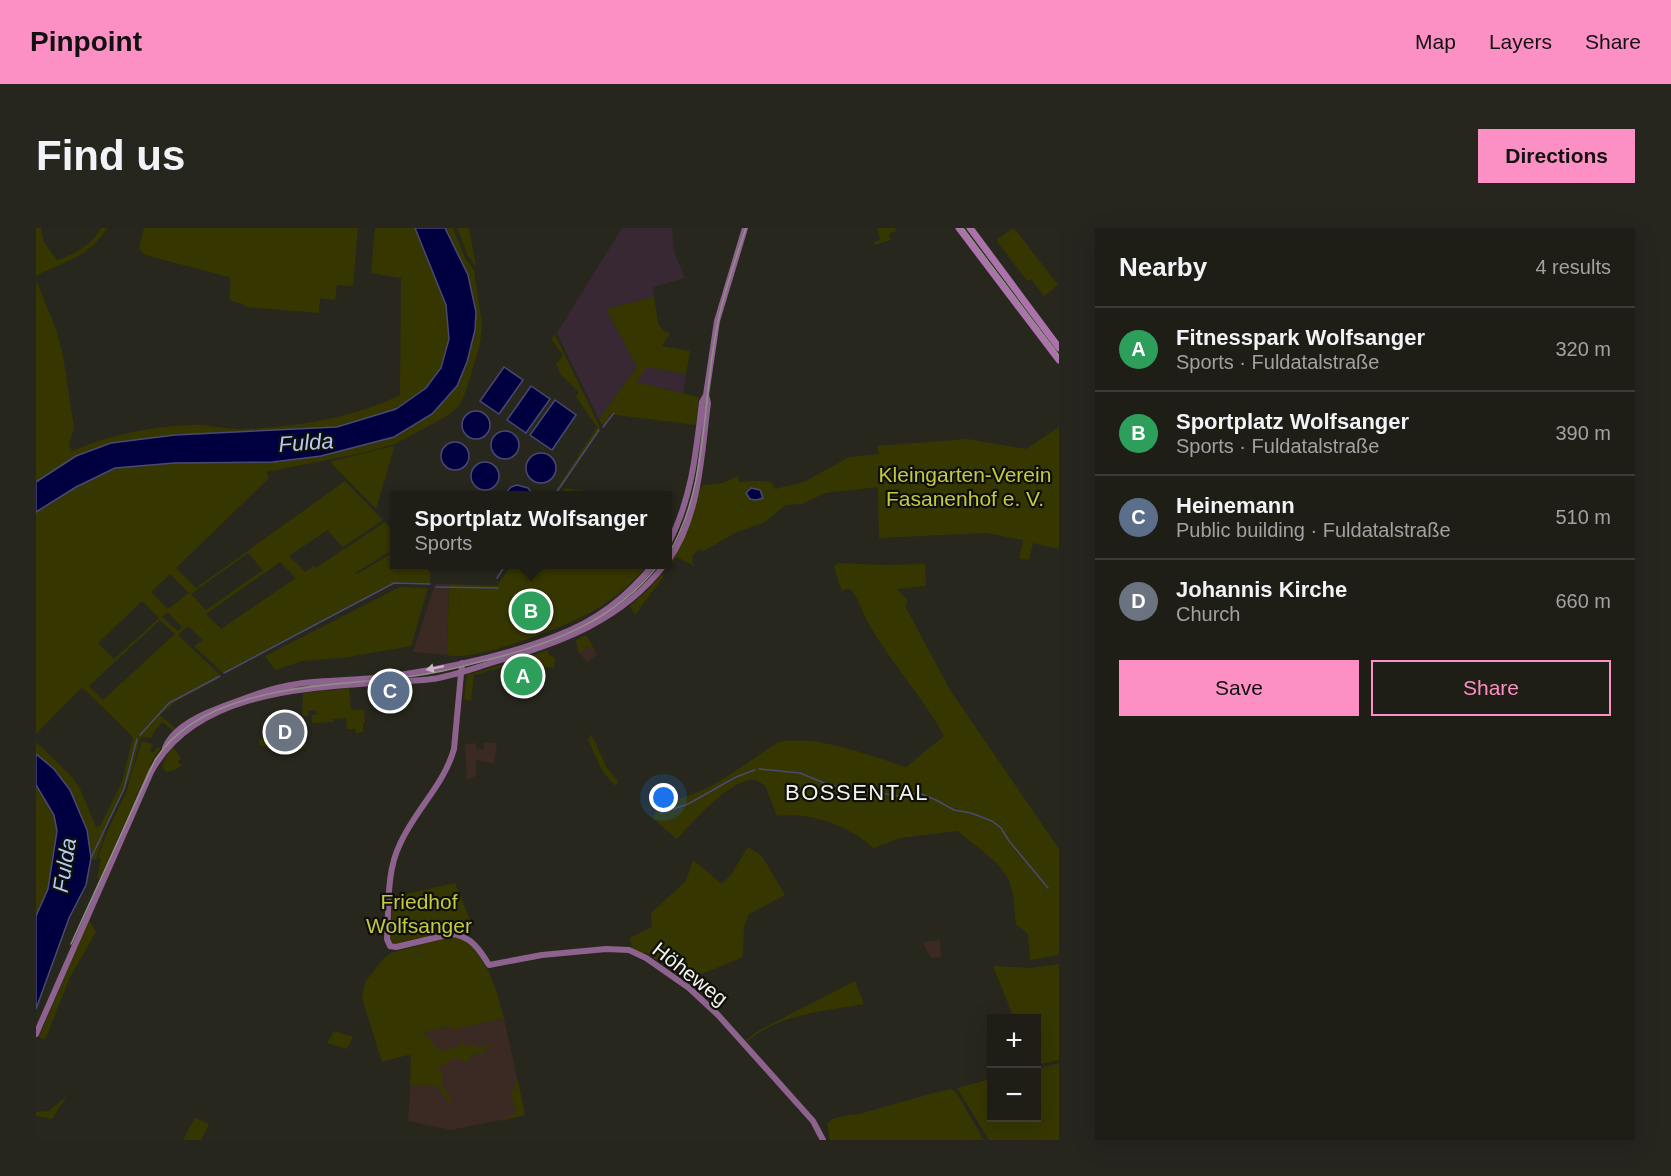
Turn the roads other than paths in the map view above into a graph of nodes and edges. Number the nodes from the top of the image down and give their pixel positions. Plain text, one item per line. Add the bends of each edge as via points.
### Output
1 (745, 228) edge
2 (959, 228) edge
3 (970, 228) edge
4 (1059, 348) edge
5 (1059, 360) edge
6 (706, 396) junction
7 (672, 536) edge
8 (672, 554) edge
9 (650, 569) edge
10 (660, 569) edge
11 (462, 663) junction
12 (461, 672) junction
13 (164, 751) junction
14 (36, 1034) edge
15 (823, 1140) edge

1 - 6 main road via 717,321
2 - 5 main road
3 - 4 main road
6 - 7 main road via 687,499
6 - 8 main road via 707,414 694,501
9 - 11 main road via 626,596 584,624 522,648
10 - 12 main road via 626,604 590,627 543,647
11 - 12 main road
11 -> 13 main road via 390,677 264,691 200,716 175,734
12 - 13 main road via 419,681 321,687 262,698 201,721
12 - 15 main road, Höheweg via 451,760 396,854 387,939 390,946 459,934 468,938 489,965 542,955 629,950 689,988 718,1015 813,1120
13 - 14 main road via 151,772

